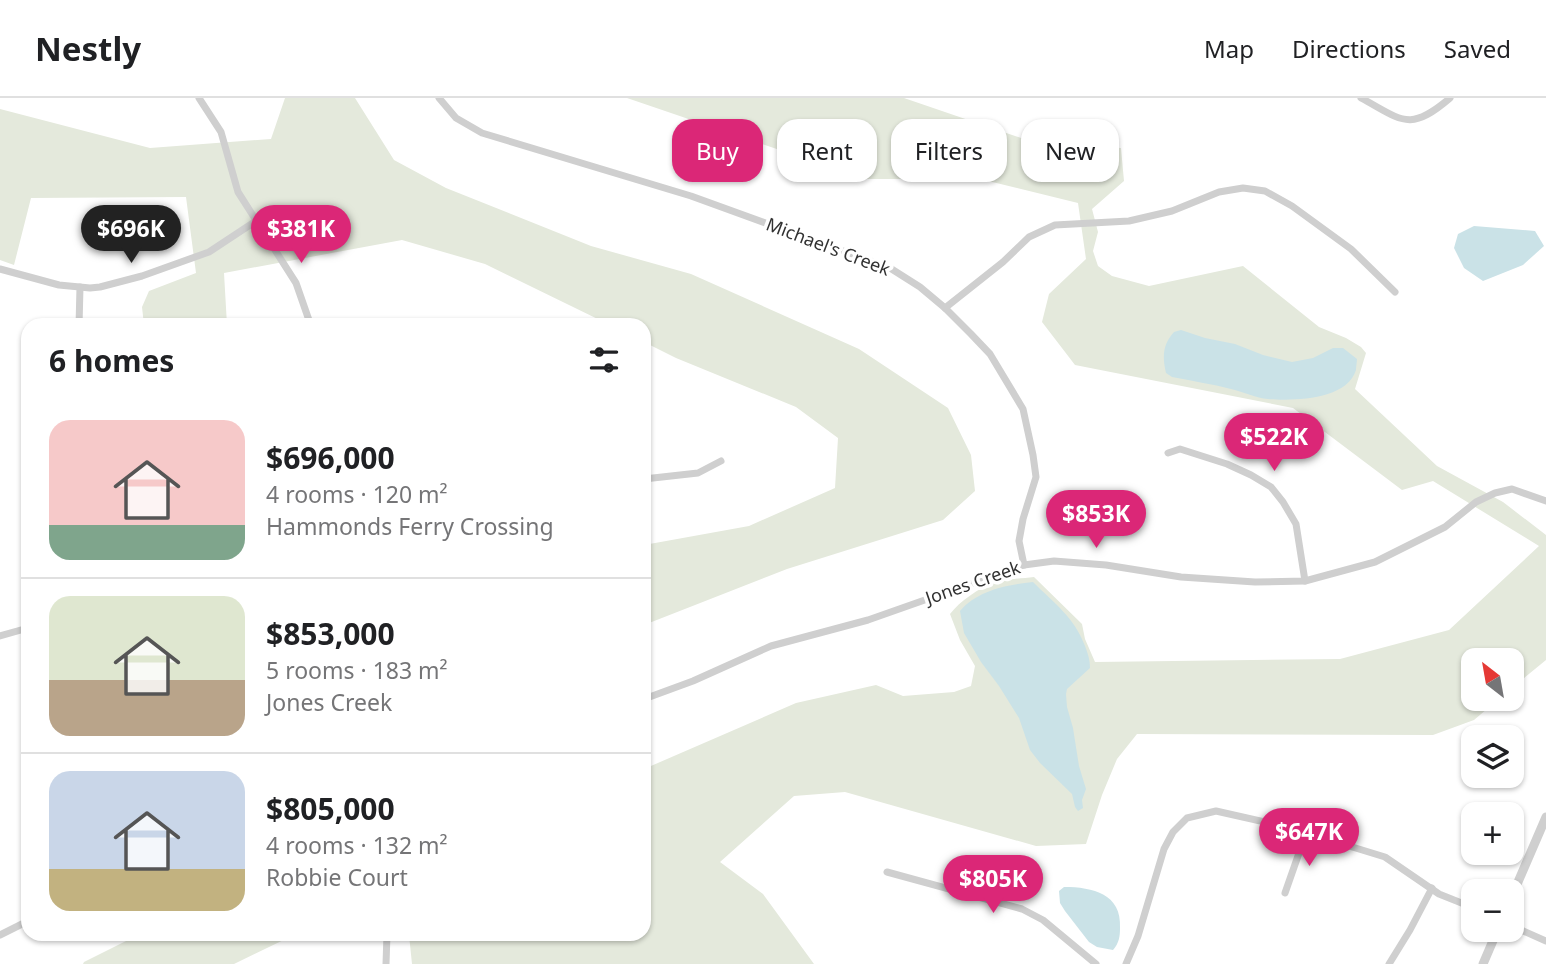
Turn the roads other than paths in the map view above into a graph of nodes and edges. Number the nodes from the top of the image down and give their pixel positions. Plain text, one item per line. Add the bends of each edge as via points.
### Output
1 (199, 98) edge
2 (439, 98) edge
3 (1361, 98) edge
4 (1450, 98) edge
5 (256, 221) junction
6 (0, 269) edge
7 (80, 287) junction
8 (1395, 292) dead end
9 (945, 308) junction
10 (79, 318) edge
11 (308, 318) edge
12 (1168, 453) dead end
13 (720, 460) dead end
14 (651, 478) edge
15 (1546, 500) edge
16 (1024, 565) junction
17 (1305, 581) junction
18 (21, 630) edge
19 (0, 636) edge
20 (651, 696) edge
21 (1546, 817) edge
22 (1306, 833) junction
23 (887, 872) dead end
24 (1519, 879) edge
25 (1432, 888) junction
26 (1285, 894) dead end
27 (1461, 903) edge
28 (21, 924) edge
29 (1524, 931) edge
30 (0, 935) edge
31 (387, 941) edge
32 (1546, 941) edge
33 (1492, 942) edge
34 (387, 964) edge
35 (1096, 964) edge
36 (1126, 964) edge
37 (1390, 964) edge
38 (1483, 964) edge

1 - 5 street via 221,132 238,192
2 - 9 street, Michael's Creek via 456,118 482,133 691,196 890,268
3 - 4 street via 1404,120 1428,114
5 - 7 street via 191,259 114,284
5 - 11 street via 296,283
6 - 7 street
7 - 10 street
8 - 9 street via 1351,249 1292,206 1265,191 1243,188 1129,221 1055,225 1029,237
9 - 16 street, Michael's Creek via 990,354 1023,409 1036,477 1019,541
12 - 17 street via 1180,449 1227,464 1270,487 1296,524
13 - 14 street via 698,473
15 - 17 street, Jones Creek via 1512,489 1495,493 1446,527 1375,562
16 - 17 street, Jones Creek via 1054,561 1181,577
16 - 20 street, Jones Creek via 868,620 771,646
18 - 19 street
21 - 24 street
22 - 25 street via 1385,858
22 - 26 street
22 - 36 street via 1216,811 1187,818 1164,849
23 - 35 street via 1022,909 1043,920
25 - 27 street
25 - 37 street
28 - 30 street
29 - 32 street
31 - 34 street
33 - 38 street

